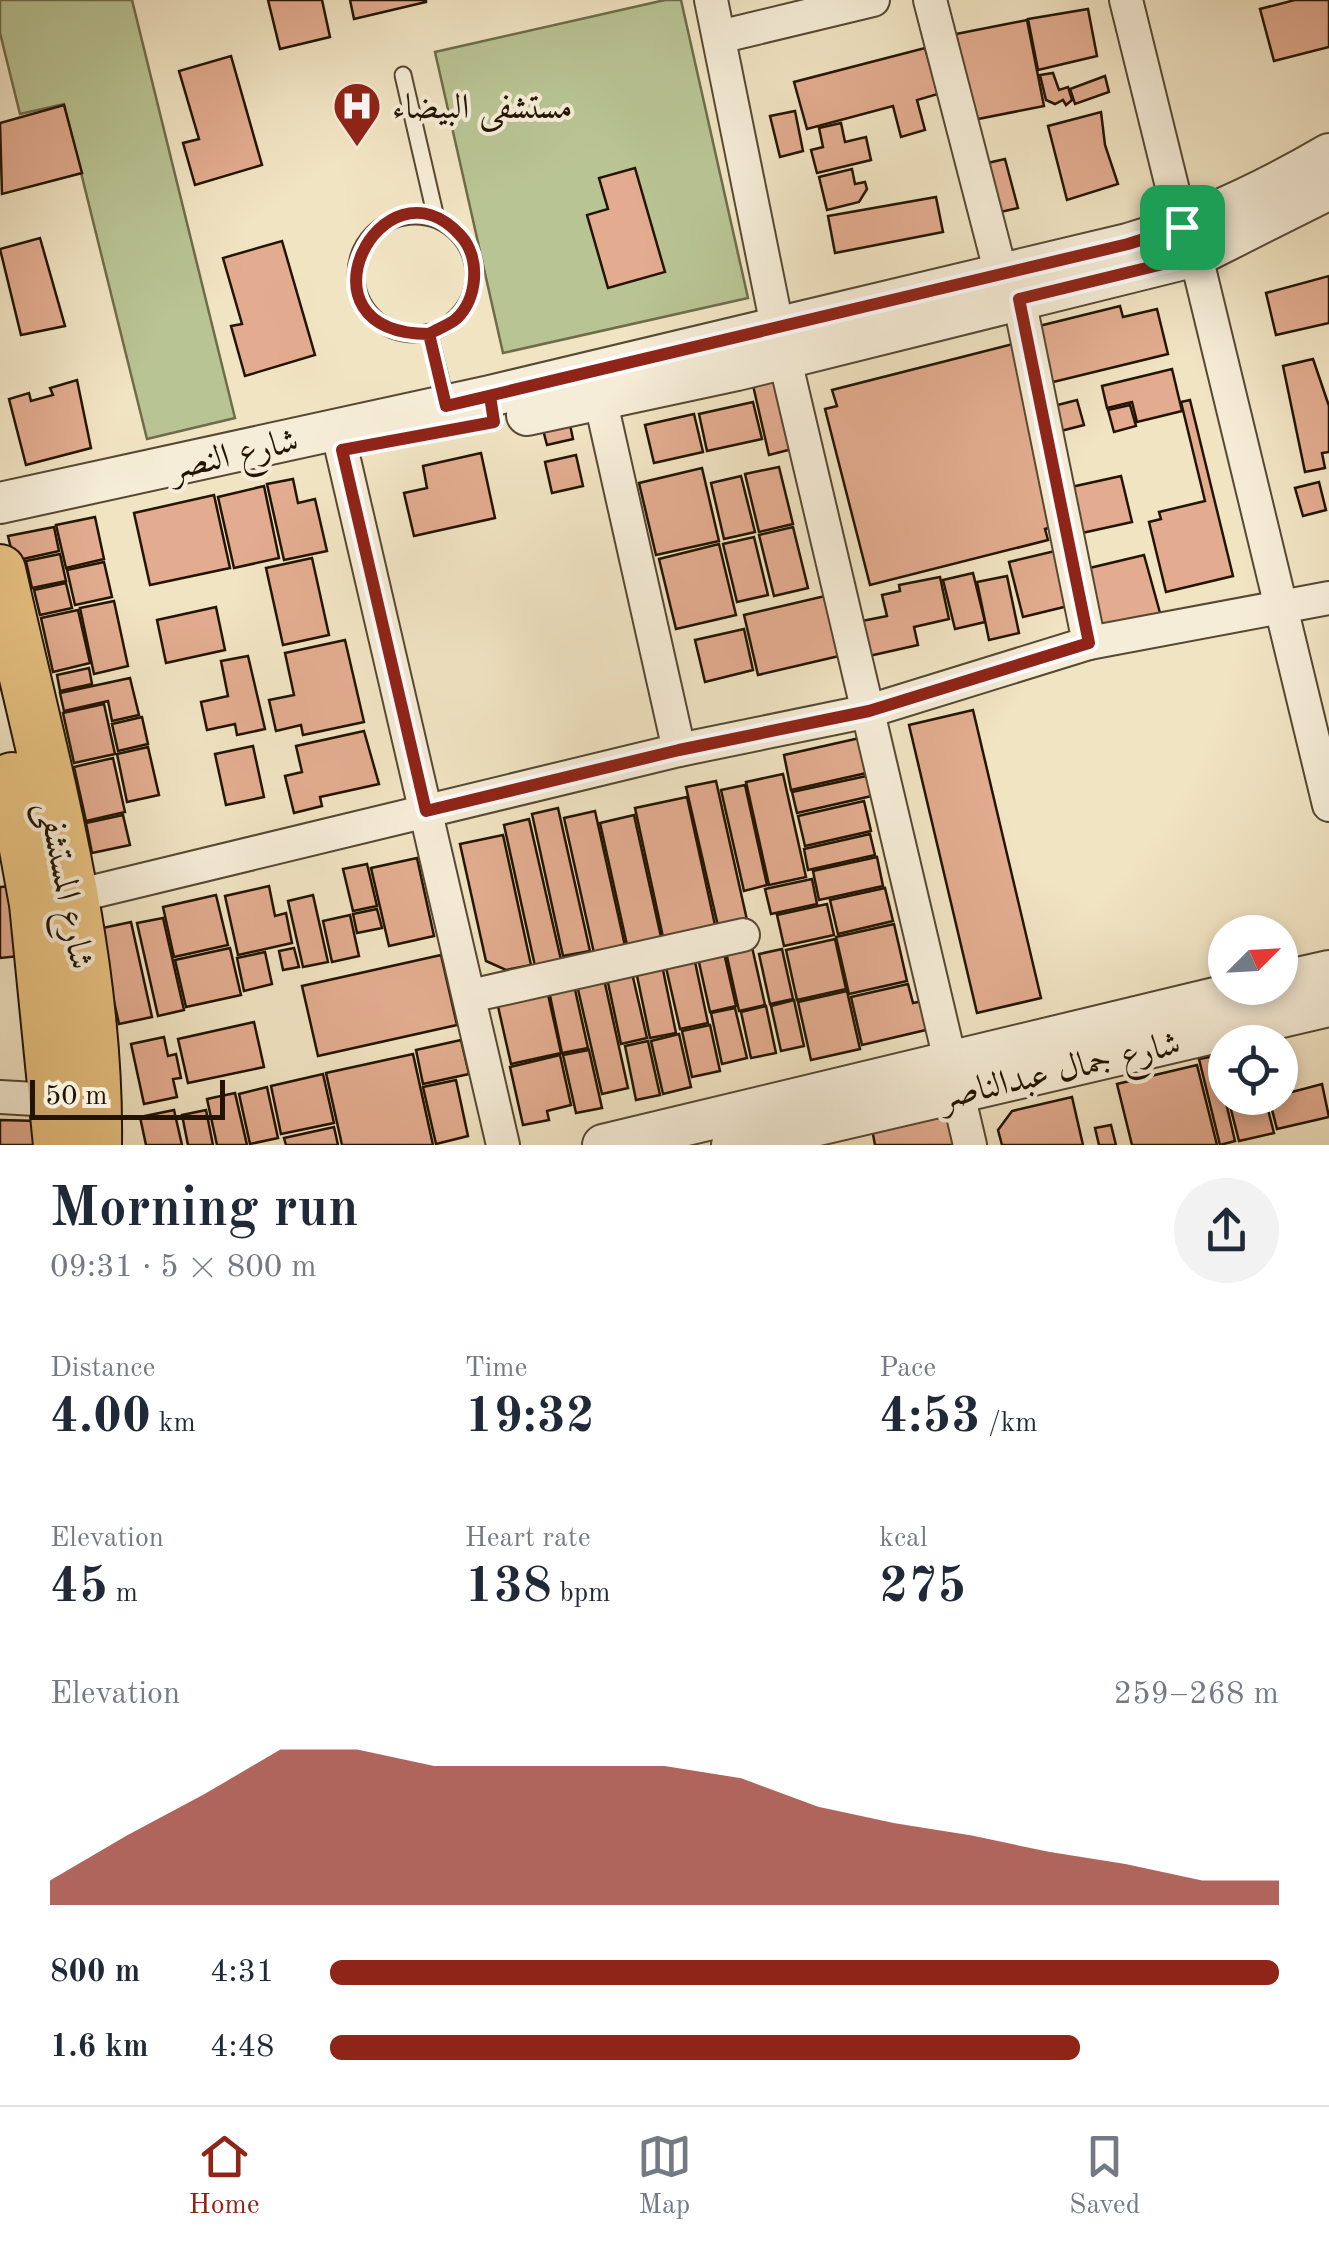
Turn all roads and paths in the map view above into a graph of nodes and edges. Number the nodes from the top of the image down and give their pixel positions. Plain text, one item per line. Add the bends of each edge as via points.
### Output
1 (711, 0) edge
2 (873, 0) edge
3 (930, 0) edge
4 (1126, 0) edge
5 (719, 37) junction
6 (404, 74) dead end
7 (1329, 154) edge
8 (1329, 189) edge
9 (436, 218) junction
10 (1189, 242) junction
11 (1010, 286) junction
12 (429, 334) junction
13 (781, 342) junction
14 (600, 398) junction
15 (446, 406) junction
16 (492, 409) junction
17 (342, 450) junction
18 (0, 503) edge
19 (0, 528) edge
20 (0, 570) edge
21 (1329, 598) edge
22 (1284, 608) junction
23 (1089, 643) junction
24 (869, 711) junction
25 (0, 724) edge
26 (679, 750) junction
27 (1329, 805) edge
28 (426, 811) junction
29 (54, 901) junction
30 (743, 935) dead end
31 (1329, 971) edge
32 (1298, 978) edge
33 (470, 996) junction
34 (1208, 1002) edge
35 (1329, 1006) edge
36 (952, 1076) junction
37 (0, 1097) edge
38 (77, 1123) edge
39 (503, 1145) edge
40 (603, 1145) edge
41 (732, 1145) edge
42 (970, 1145) edge

1 - 5 street
2 - 5 street
3 - 11 street
4 - 10 street
5 - 13 street
6 - 9 lane
7 - 10 street, شارع النصر
8 - 10 street, شارع النصر
9 - 12 lane via 462,236 474,263 472,294 456,319
9 - 12 lane via 409,214 382,224 363,244 354,270 360,298 376,321 401,334
10 - 11 street, شارع النصر
10 - 22 street
11 - 13 street, شارع النصر
11 - 23 street
12 - 15 lane
13 - 14 street, شارع النصر
13 - 16 street, شارع النصر
13 - 24 street
14 - 16 street, شارع النصر
14 - 26 street
15 - 16 street, شارع النصر
15 - 18 street, شارع النصر
16 - 17 street, شارع النصر
17 - 19 street, شارع النصر
17 - 28 street
20 - 29 main road, شارع المستشفى
21 - 22 street
22 - 23 street
22 - 27 street
23 - 24 street
24 - 26 street
24 - 36 street
25 - 29 main road, شارع المستشفى
26 - 28 street
28 - 29 street
28 - 33 street
29 - 38 main road, شارع المستشفى
30 - 33 street
31 - 32 street
33 - 39 street
34 - 36 street
35 - 36 street, شارع جمال عبدالناصر
36 - 40 street
36 - 41 street, شارع جمال عبدالناصر
36 - 42 street
37 - 38 street

